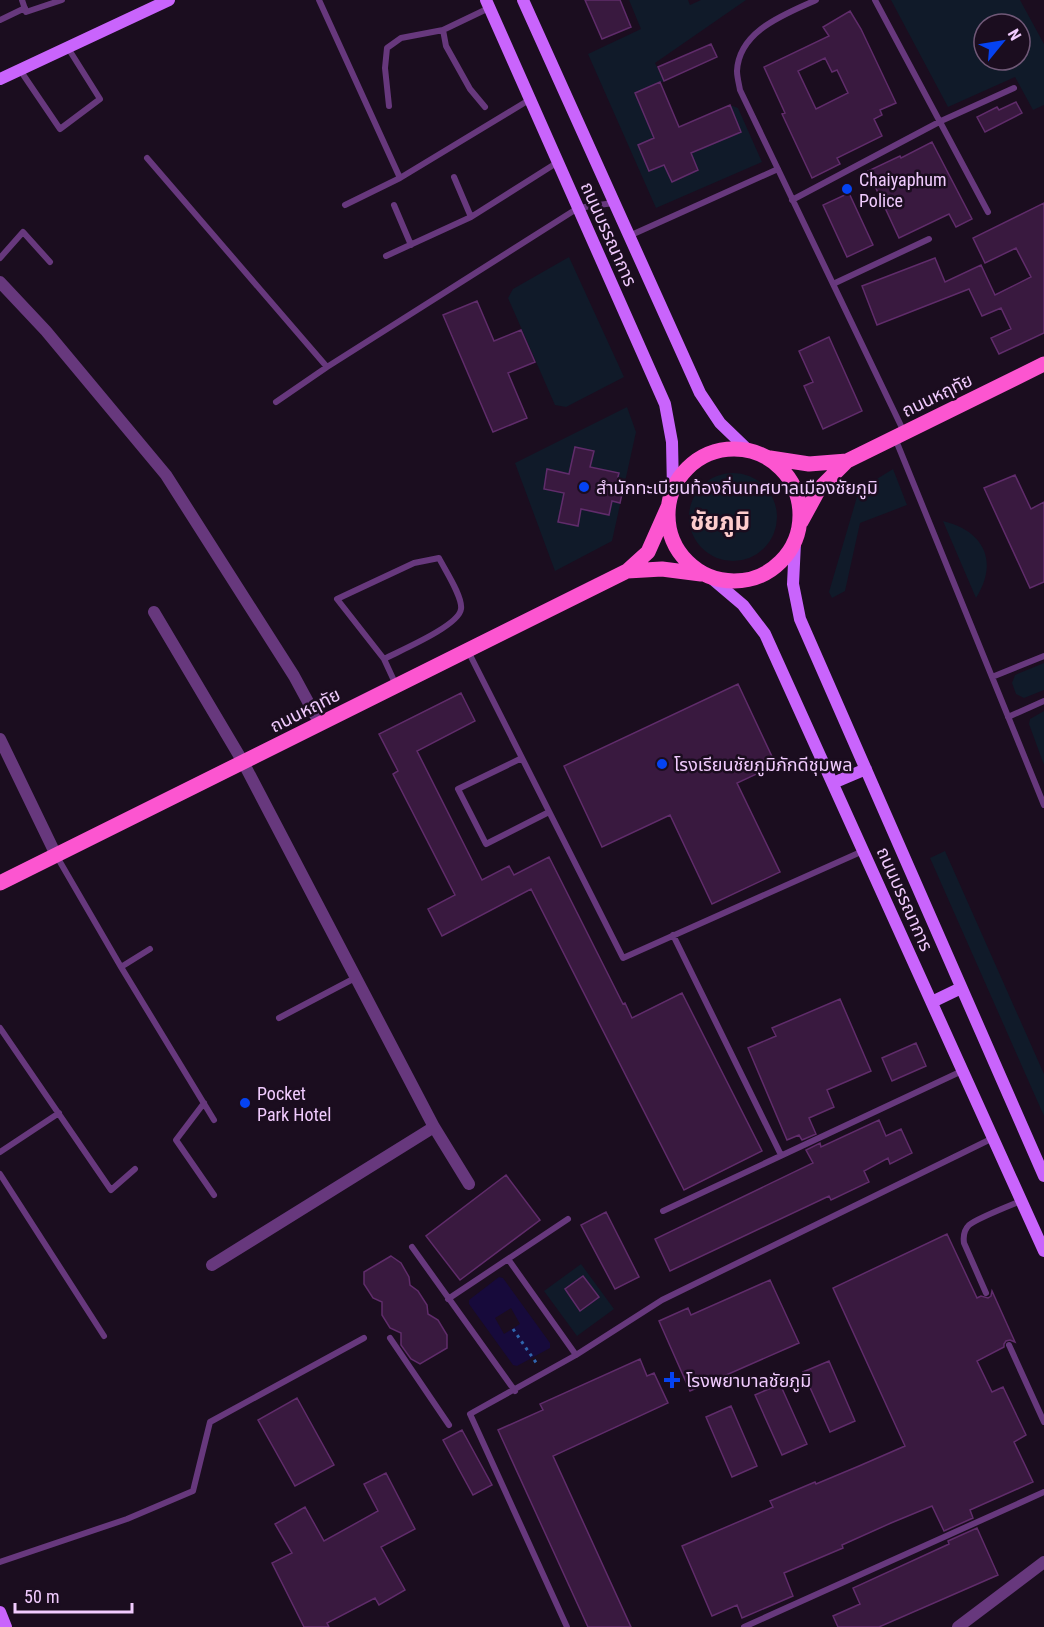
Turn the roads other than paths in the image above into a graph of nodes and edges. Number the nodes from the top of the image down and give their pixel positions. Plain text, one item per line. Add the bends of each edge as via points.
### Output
1 (22, 0) edge
2 (62, 0) edge
3 (169, 0) edge
4 (319, 0) edge
5 (523, 0) edge
6 (816, 0) edge
7 (875, 0) edge
8 (152, 4) edge
9 (488, 4) edge
10 (25, 8) junction
11 (0, 20) edge
12 (443, 30) junction
13 (68, 47) junction
14 (20, 70) junction
15 (0, 79) edge
16 (1014, 88) dead end
17 (530, 99) junction
18 (389, 106) dead end
19 (485, 107) dead end
20 (941, 121) junction
21 (147, 158) dead end
22 (558, 162) junction
23 (778, 169) junction
24 (454, 177) dead end
25 (400, 178) junction
26 (792, 200) junction
27 (614, 202) junction
28 (345, 205) dead end
29 (394, 205) dead end
30 (578, 208) junction
31 (988, 212) dead end
32 (471, 217) junction
33 (629, 236) junction
34 (928, 239) dead end
35 (411, 245) junction
36 (386, 256) dead end
37 (0, 258) edge
38 (50, 262) dead end
39 (0, 282) edge
40 (833, 284) junction
41 (1044, 364) edge
42 (327, 367) junction
43 (276, 402) dead end
44 (900, 435) junction
45 (748, 450) junction
46 (766, 457) junction
47 (847, 460) junction
48 (673, 489) junction
49 (668, 507) junction
50 (801, 523) junction
51 (795, 543) junction
52 (627, 571) junction
53 (707, 576) junction
54 (154, 612) dead end
55 (468, 650) junction
56 (1044, 656) edge
57 (384, 659) junction
58 (992, 678) junction
59 (396, 686) junction
60 (1044, 702) edge
61 (1008, 717) junction
62 (320, 724) junction
63 (0, 739) edge
64 (522, 758) junction
65 (243, 762) junction
66 (866, 769) junction
67 (833, 783) junction
68 (1044, 805) edge
69 (549, 812) junction
70 (863, 851) junction
71 (56, 855) junction
72 (1, 880) edge
73 (673, 935) junction
74 (150, 949) dead end
75 (121, 967) junction
76 (355, 978) junction
77 (962, 988) junction
78 (932, 1002) junction
79 (279, 1018) dead end
80 (0, 1028) edge
81 (963, 1070) junction
82 (204, 1103) junction
83 (60, 1113) junction
84 (214, 1120) dead end
85 (434, 1127) junction
86 (993, 1138) junction
87 (0, 1152) edge
88 (781, 1155) junction
89 (135, 1169) dead end
90 (0, 1174) edge
91 (1044, 1176) edge
92 (468, 1184) dead end
93 (214, 1195) dead end
94 (1021, 1201) junction
95 (663, 1211) dead end
96 (568, 1219) dead end
97 (412, 1247) dead end
98 (1044, 1251) edge
99 (508, 1259) junction
100 (212, 1265) dead end
101 (986, 1293) dead end
102 (448, 1299) junction
103 (104, 1336) dead end
104 (364, 1338) dead end
105 (390, 1338) dead end
106 (1009, 1345) dead end
107 (576, 1355) junction
108 (514, 1391) junction
109 (1044, 1422) edge
110 (449, 1425) dead end
111 (1044, 1492) edge
112 (0, 1562) edge
113 (1044, 1562) edge
114 (0, 1612) edge
115 (6, 1627) edge
116 (567, 1627) edge
117 (744, 1627) edge
118 (958, 1627) edge

1 - 10 lane
2 - 10 lane via 26,12
3 - 8 street
4 - 25 lane
5 - 27 street, ถนนบรรณาการ
6 - 23 lane via 772,21 754,35 737,71 740,90
7 - 20 lane
8 - 13 street
9 - 12 lane
9 - 17 street, ถนนบรรณาการ
10 - 11 lane
12 - 18 lane via 401,38 387,48
12 - 19 lane via 446,46
13 - 14 street
13 - 14 lane via 100,99 60,129
14 - 15 street
16 - 20 lane
17 - 22 street, ถนนบรรณาการ
17 - 25 lane
20 - 26 lane
20 - 31 lane
21 - 42 lane
22 - 30 street, ถนนบรรณาการ
22 - 32 lane
23 - 26 lane
23 - 33 lane
24 - 32 lane
25 - 28 lane
26 - 40 lane
27 - 30 lane
27 - 33 street, ถนนบรรณาการ
29 - 35 lane
30 - 42 lane
30 - 48 street, ถนนบรรณาการ via 666,404
32 - 35 lane
33 - 45 street, ถนนบรรณาการ via 700,393 720,423
34 - 40 lane
35 - 36 lane
37 - 38 lane via 23,232
39 - 62 street via 166,475 294,676
40 - 44 lane
41 - 44 main road, ถนนหฤทัย
42 - 43 lane
44 - 47 main road, ถนนหฤทัย
44 - 58 lane
45 - 46 main road
45 - 48 main road via 711,453 689,467
46 - 47 main road, ถนนหฤทัย via 809,464
46 - 50 main road via 793,484 800,503
47 - 50 main road, ถนนหฤทัย via 819,489
48 - 49 main road
49 - 52 main road, ถนนหฤทัย via 648,552
49 - 53 main road via 674,544 686,562
50 - 51 main road
51 - 53 main road via 783,561 766,574 746,581
51 - 66 street, ถนนบรรณาการ via 793,584 800,619
52 - 53 main road, ถนนหฤทัย via 662,569
52 - 55 main road, ถนนหฤทัย
53 - 67 street, ถนนบรรณาการ via 743,605 765,634
54 - 65 street
55 - 59 main road, ถนนหฤทัย
55 - 64 lane
56 - 58 lane
57 - 57 lane via 457,618 460,601 439,558 414,563 337,599
57 - 59 lane
58 - 61 lane
59 - 62 main road, ถนนหฤทัย
60 - 61 lane
61 - 68 lane
62 - 65 main road, ถนนหฤทัย
63 - 71 street
64 - 69 lane
64 - 69 lane via 458,789 486,844
65 - 71 main road, ถนนหฤทัย
65 - 76 street
66 - 67 street
66 - 77 street, ถนนบรรณาการ
67 - 70 street, ถนนบรรณาการ
69 - 73 lane via 623,958
70 - 73 lane
70 - 78 street, ถนนบรรณาการ
71 - 72 main road, ถนนหฤทัย
71 - 75 lane
73 - 88 lane
74 - 75 lane
75 - 82 lane
76 - 79 lane
76 - 85 street
77 - 78 street
77 - 91 street, ถนนบรรณาการ
78 - 81 street, ถนนบรรณาการ
80 - 83 lane
81 - 86 street, ถนนบรรณาการ
81 - 88 lane
82 - 84 lane
82 - 93 lane via 176,1140
83 - 87 lane
83 - 89 lane via 111,1190
85 - 92 street
85 - 100 street
86 - 94 street, ถนนบรรณาการ
86 - 107 lane via 662,1300
88 - 95 lane
90 - 103 lane
94 - 98 street, ถนนบรรณาการ
94 - 101 lane via 966,1230 964,1243
96 - 99 lane
97 - 102 lane
99 - 102 lane
99 - 107 lane
102 - 108 lane
104 - 112 lane via 210,1422 193,1491 127,1520
105 - 110 lane
106 - 109 lane
107 - 108 lane
108 - 116 lane via 470,1414
111 - 117 lane
113 - 118 street
114 - 115 street

